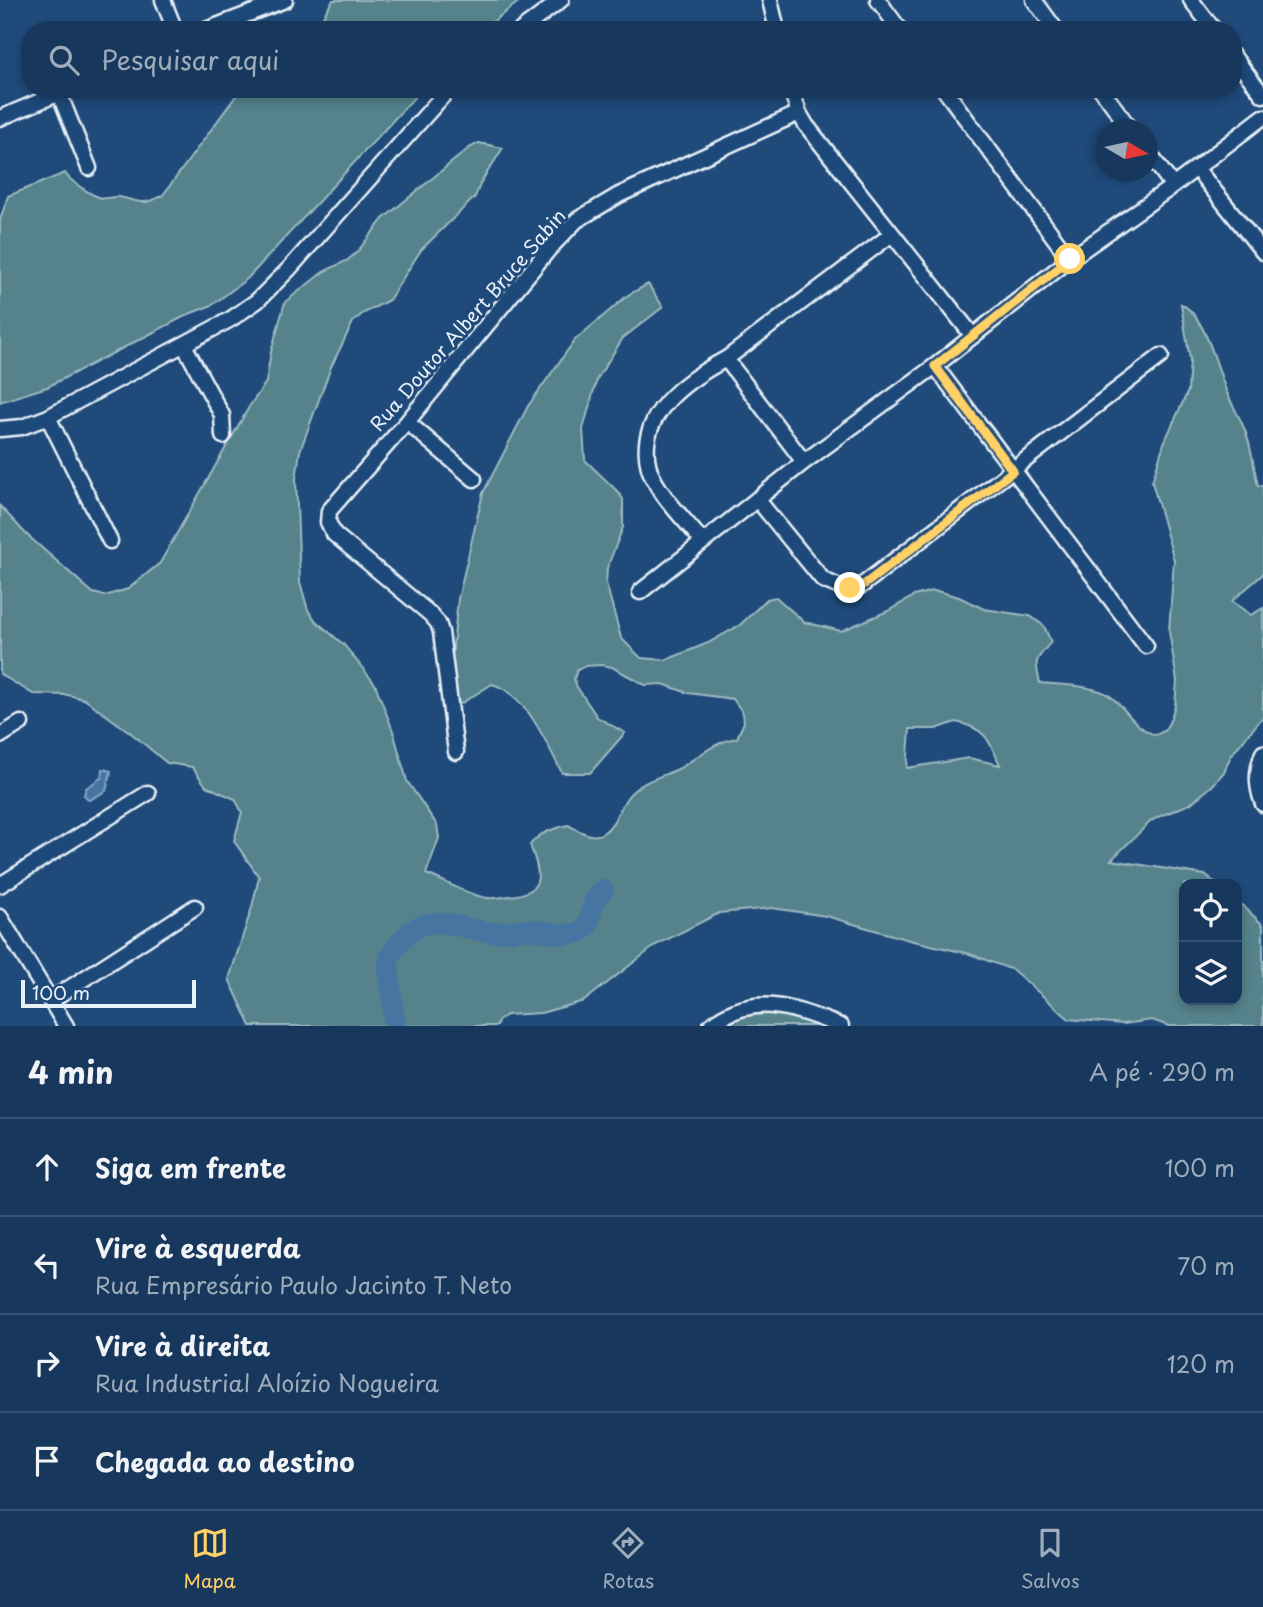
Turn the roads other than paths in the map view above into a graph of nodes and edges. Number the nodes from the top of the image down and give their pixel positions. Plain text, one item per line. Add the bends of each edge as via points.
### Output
1 (163, 0) edge
2 (285, 0) edge
3 (561, 0) edge
4 (770, 0) edge
5 (878, 0) edge
6 (1034, 0) edge
7 (1191, 0) edge
8 (171, 21) edge
9 (230, 21) edge
10 (532, 21) edge
11 (775, 21) edge
12 (893, 21) edge
13 (1049, 21) edge
14 (1207, 21) edge
15 (1242, 67) edge
16 (1263, 94) edge
17 (47, 98) edge
18 (66, 98) edge
19 (441, 98) edge
20 (794, 98) edge
21 (951, 98) edge
22 (1108, 98) edge
23 (799, 113) junction
24 (1263, 117) edge
25 (0, 118) edge
26 (1123, 119) edge
27 (1158, 166) edge
28 (89, 167) dead end
29 (1196, 168) junction
30 (1173, 186) junction
31 (892, 234) junction
32 (1263, 252) edge
33 (1070, 259) junction
34 (973, 336) junction
35 (184, 345) junction
36 (1161, 356) dead end
37 (726, 359) junction
38 (935, 366) junction
39 (48, 417) junction
40 (407, 422) junction
41 (0, 429) edge
42 (223, 436) dead end
43 (804, 462) junction
44 (1013, 471) junction
45 (474, 479) dead end
46 (757, 499) junction
47 (110, 541) dead end
48 (703, 541) junction
49 (640, 592) dead end
50 (1146, 646) dead end
51 (21, 723) dead end
52 (0, 736) edge
53 (456, 752) dead end
54 (1263, 753) edge
55 (148, 793) dead end
56 (1263, 804) edge
57 (0, 884) edge
58 (195, 907) dead end
59 (0, 918) edge
60 (51, 1000) junction
61 (66, 1026) edge
62 (710, 1026) edge
63 (842, 1026) edge

1 - 8 street
2 - 9 street
3 - 10 street
4 - 11 street
5 - 12 street
6 - 13 street
7 - 14 street
15 - 16 street
17 - 25 street
18 - 28 street
19 - 35 street via 257,301
20 - 23 street
21 - 33 street
22 - 26 street
23 - 31 street
23 - 40 street, Rua Doutor Albert Bruce Sabin via 619,195 577,220
24 - 29 street
27 - 30 street
29 - 30 street
29 - 32 street
30 - 33 street
31 - 34 street
31 - 37 street
33 - 34 street
34 - 38 street
35 - 39 street
35 - 42 street via 222,415
36 - 44 street
37 - 43 street
37 - 48 street via 684,384 649,429 649,470
38 - 43 street
38 - 44 street
39 - 41 street
39 - 47 street
40 - 45 street
40 - 53 street, Rua Doutor Albert Bruce Sabin via 327,516 334,534 438,623
43 - 46 street
44 - 46 street via 865,584 842,589 823,580
44 - 50 street
46 - 48 street
48 - 49 street
51 - 52 street
54 - 56 street via 1257,768
55 - 57 street
58 - 60 street
59 - 60 street
60 - 61 street
62 - 63 street via 735,1010 763,1005 802,1011

